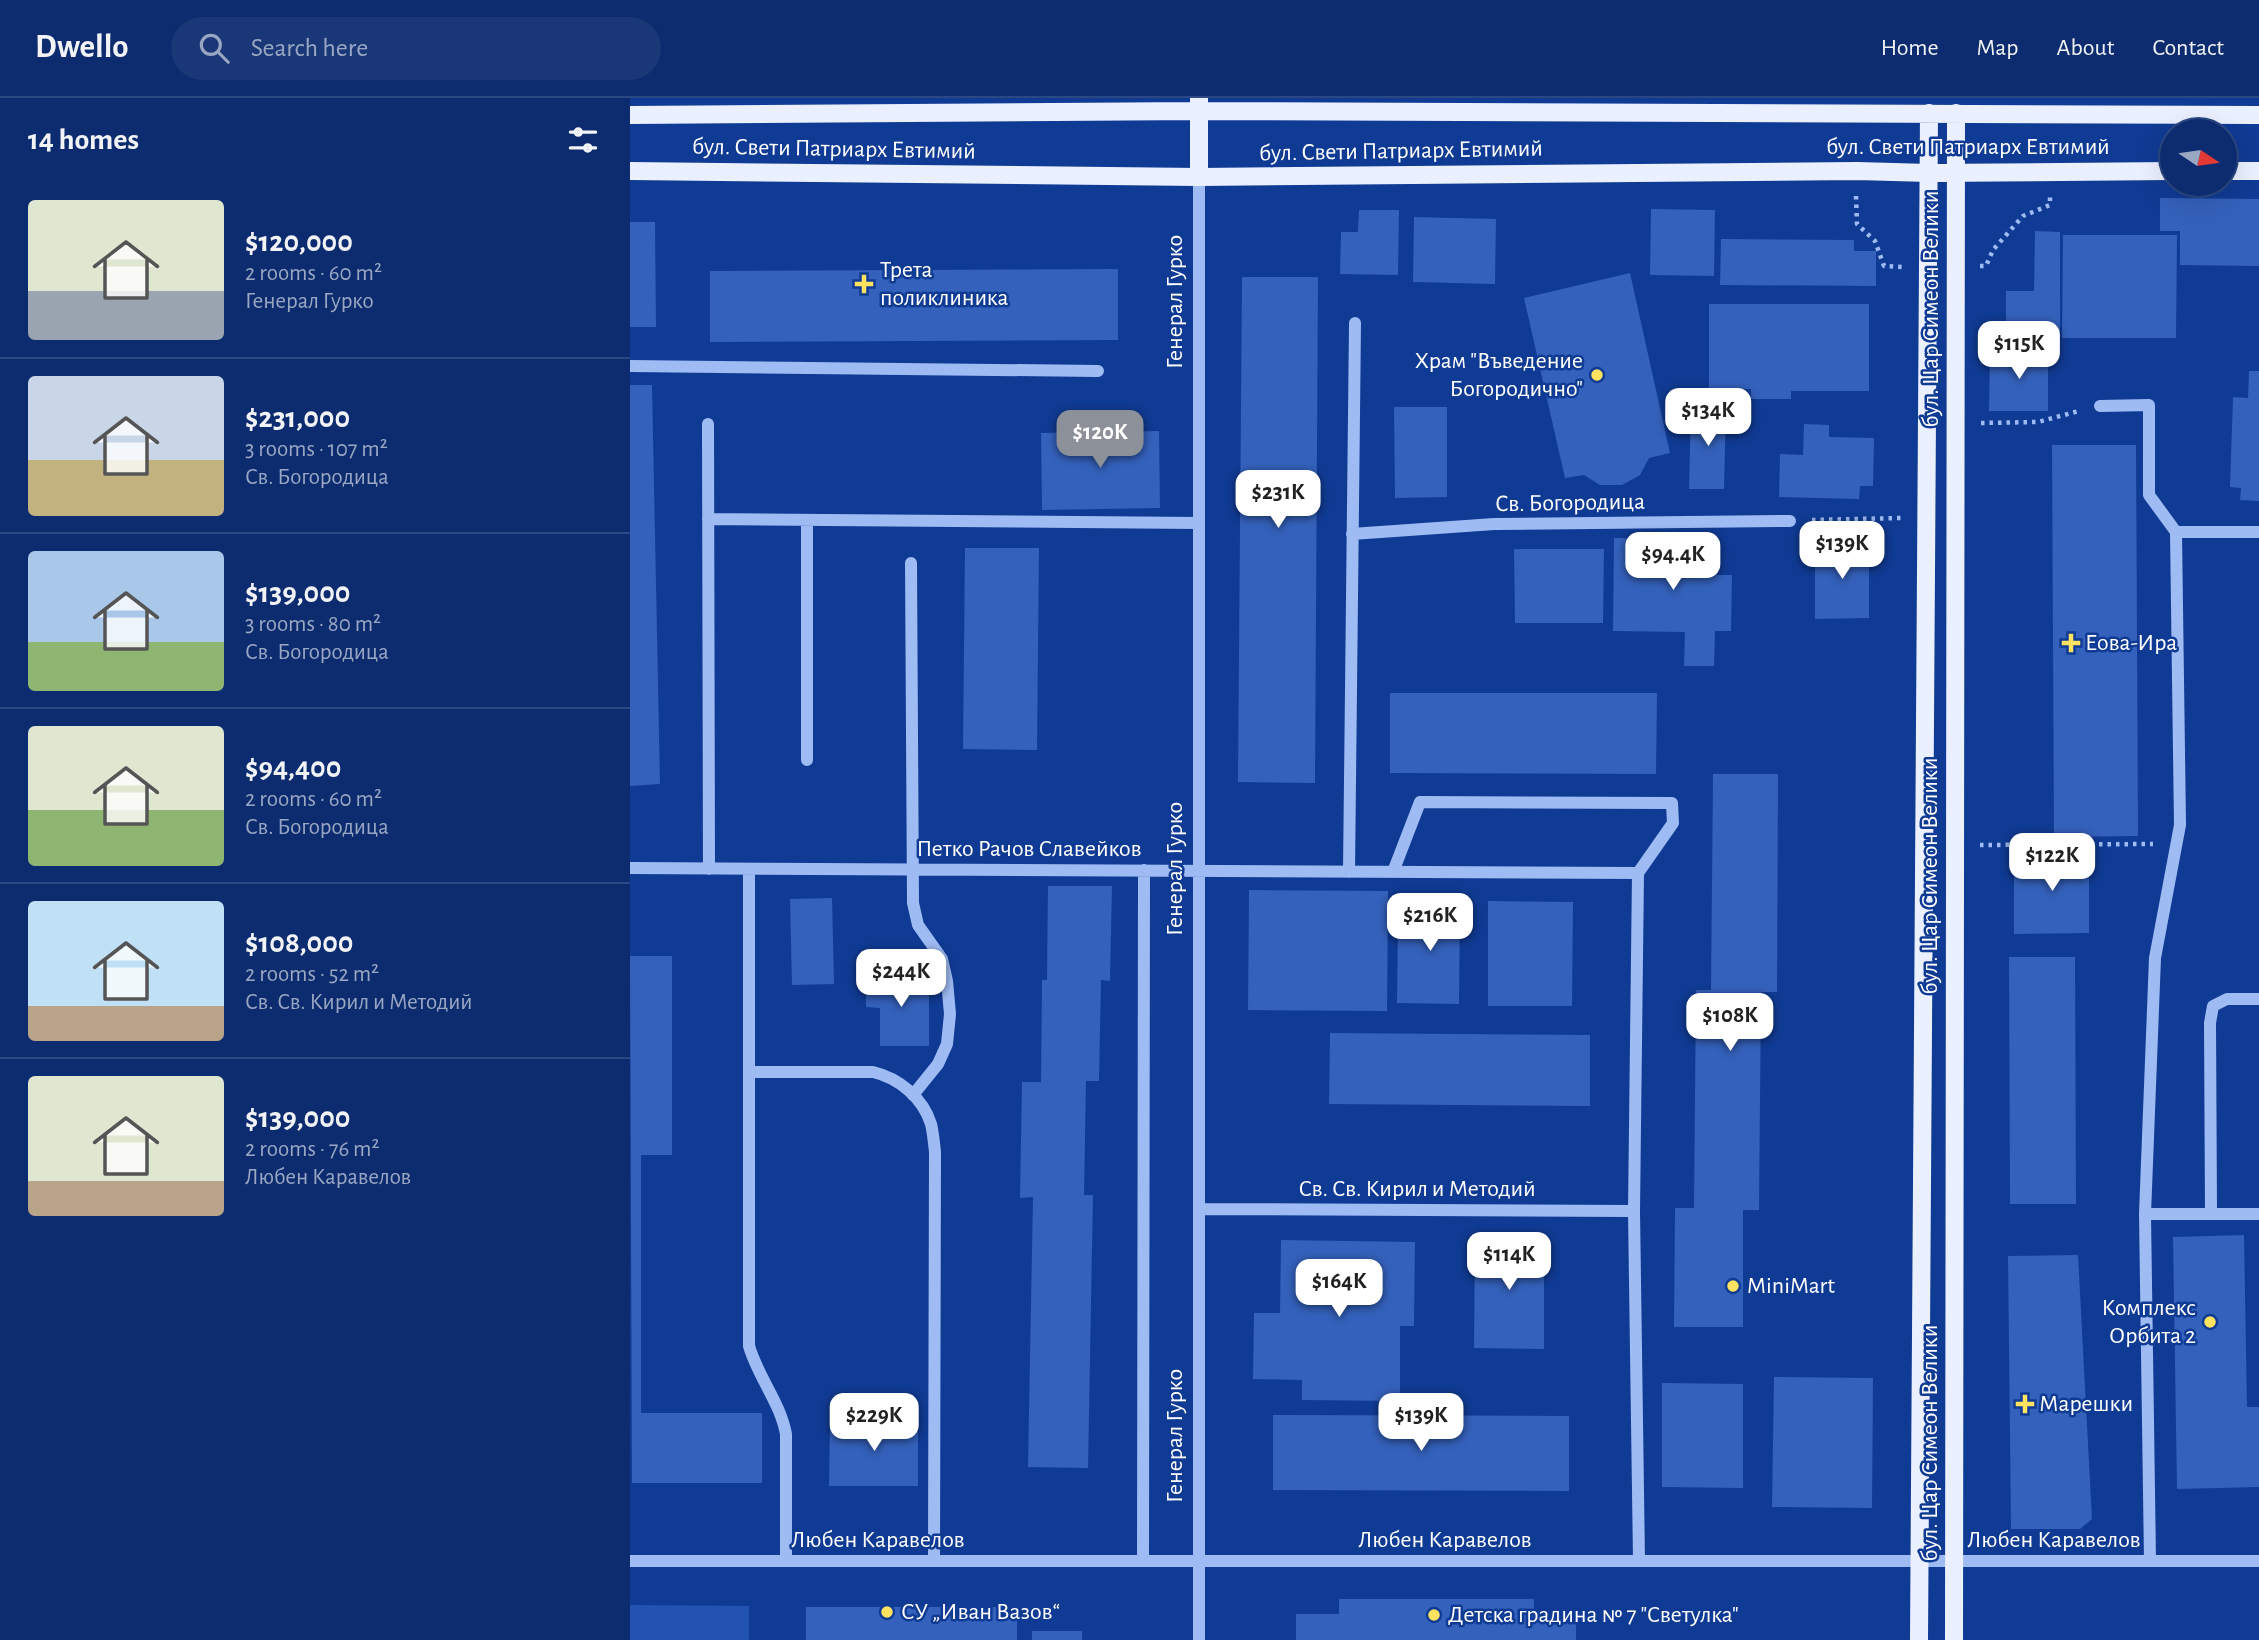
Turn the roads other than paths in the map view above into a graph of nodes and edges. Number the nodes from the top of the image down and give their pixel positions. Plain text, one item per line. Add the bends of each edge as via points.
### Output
1 (1199, 105) edge
2 (1929, 113) junction
3 (1956, 113) junction
4 (630, 115) edge
5 (2259, 115) edge
6 (630, 171) edge
7 (2160, 171) edge
8 (2237, 171) edge
9 (2259, 171) edge
10 (1929, 173) junction
11 (1955, 173) junction
12 (1199, 177) junction
13 (1355, 323) dead end
14 (630, 366) edge
15 (1098, 371) dead end
16 (2100, 406) road end
17 (708, 424) dead end
18 (708, 519) junction
19 (807, 520) junction
20 (1790, 521) road end
21 (1199, 523) junction
22 (2175, 532) junction
23 (2259, 532) edge
24 (1352, 534) junction
25 (911, 563) dead end
26 (807, 760) dead end
27 (630, 868) edge
28 (709, 869) junction
29 (749, 869) junction
30 (913, 869) junction
31 (1144, 870) junction
32 (1199, 871) junction
33 (1349, 872) junction
34 (1393, 872) junction
35 (1638, 873) junction
36 (2259, 999) edge
37 (749, 1072) junction
38 (913, 1095) junction
39 (1199, 1209) junction
40 (1634, 1211) junction
41 (2146, 1214) junction
42 (2211, 1214) junction
43 (2259, 1214) edge
44 (630, 1561) edge
45 (786, 1561) junction
46 (934, 1561) junction
47 (1143, 1561) junction
48 (1199, 1561) junction
49 (1639, 1561) junction
50 (1919, 1561) junction
51 (1954, 1561) junction
52 (2150, 1561) junction
53 (2259, 1561) edge
54 (1199, 1640) edge
55 (1919, 1640) edge
56 (1954, 1640) edge

1 - 2 main road, бул. Свети Патриарх Евтимий
1 - 4 main road, бул. Свети Патриарх Евтимий
1 - 12 main road, Генерал Гурко
2 - 3 main road, бул. Свети Патриарх Евтимий
2 - 10 main road, бул. Цар Симеон Велики
3 - 5 main road, бул. Свети Патриарх Евтимий
3 - 11 main road, бул. Цар Симеон Велики
6 - 12 main road, бул. Свети Патриарх Евтимий
7 - 11 main road, бул. Свети Патриарх Евтимий
8 - 9 main road
10 - 11 main road, бул. Свети Патриарх Евтимий
10 - 12 main road, бул. Свети Патриарх Евтимий
10 - 50 main road, бул. Цар Симеон Велики
11 - 51 main road, бул. Цар Симеон Велики
12 - 21 street, Генерал Гурко
13 - 24 street
14 - 15 street
16 - 22 street via 2149,405 2149,495
17 - 18 street
18 - 19 street
18 - 28 street
19 - 21 street
19 - 26 street
20 - 24 street, Св. Богородица via 1494,524
21 - 32 street, Генерал Гурко
22 - 23 street
22 - 41 street via 2180,825 2155,958
24 - 33 street
25 - 30 street
27 - 28 street, Петко Рачов Славейков
28 - 29 street, Петко Рачов Славейков
29 - 30 street, Петко Рачов Славейков
29 - 37 street
30 - 31 street, Петко Рачов Славейков
30 - 38 street via 918,925 942,959 950,1014 947,1044 938,1064
31 - 32 street, Петко Рачов Славейков
31 - 47 street
32 - 33 street, Петко Рачов Славейков
32 - 39 street, Генерал Гурко
33 - 34 street, Петко Рачов Славейков
34 - 35 street, Петко Рачов Славейков
34 - 35 street via 1420,802 1672,803 1673,823
35 - 40 street
36 - 42 street via 2227,999 2213,1006
37 - 38 street via 873,1072 886,1075
37 - 45 street via 749,1346 754,1365 783,1417 786,1434
38 - 46 street via 931,1125 935,1152
39 - 40 street, Св. Св. Кирил и Методий
39 - 48 street, Генерал Гурко
40 - 49 street
41 - 42 street
41 - 52 street
42 - 43 street
44 - 45 street, Любен Каравелов
45 - 46 street, Любен Каравелов
46 - 47 street, Любен Каравелов
47 - 48 street, Любен Каравелов
48 - 49 street, Любен Каравелов
48 - 54 street, Генерал Гурко
49 - 50 street, Любен Каравелов
50 - 51 street, Любен Каравелов
50 - 55 main road, бул. Цар Симеон Велики
51 - 52 street, Любен Каравелов
51 - 56 main road, бул. Цар Симеон Велики
52 - 53 street, Любен Каравелов

